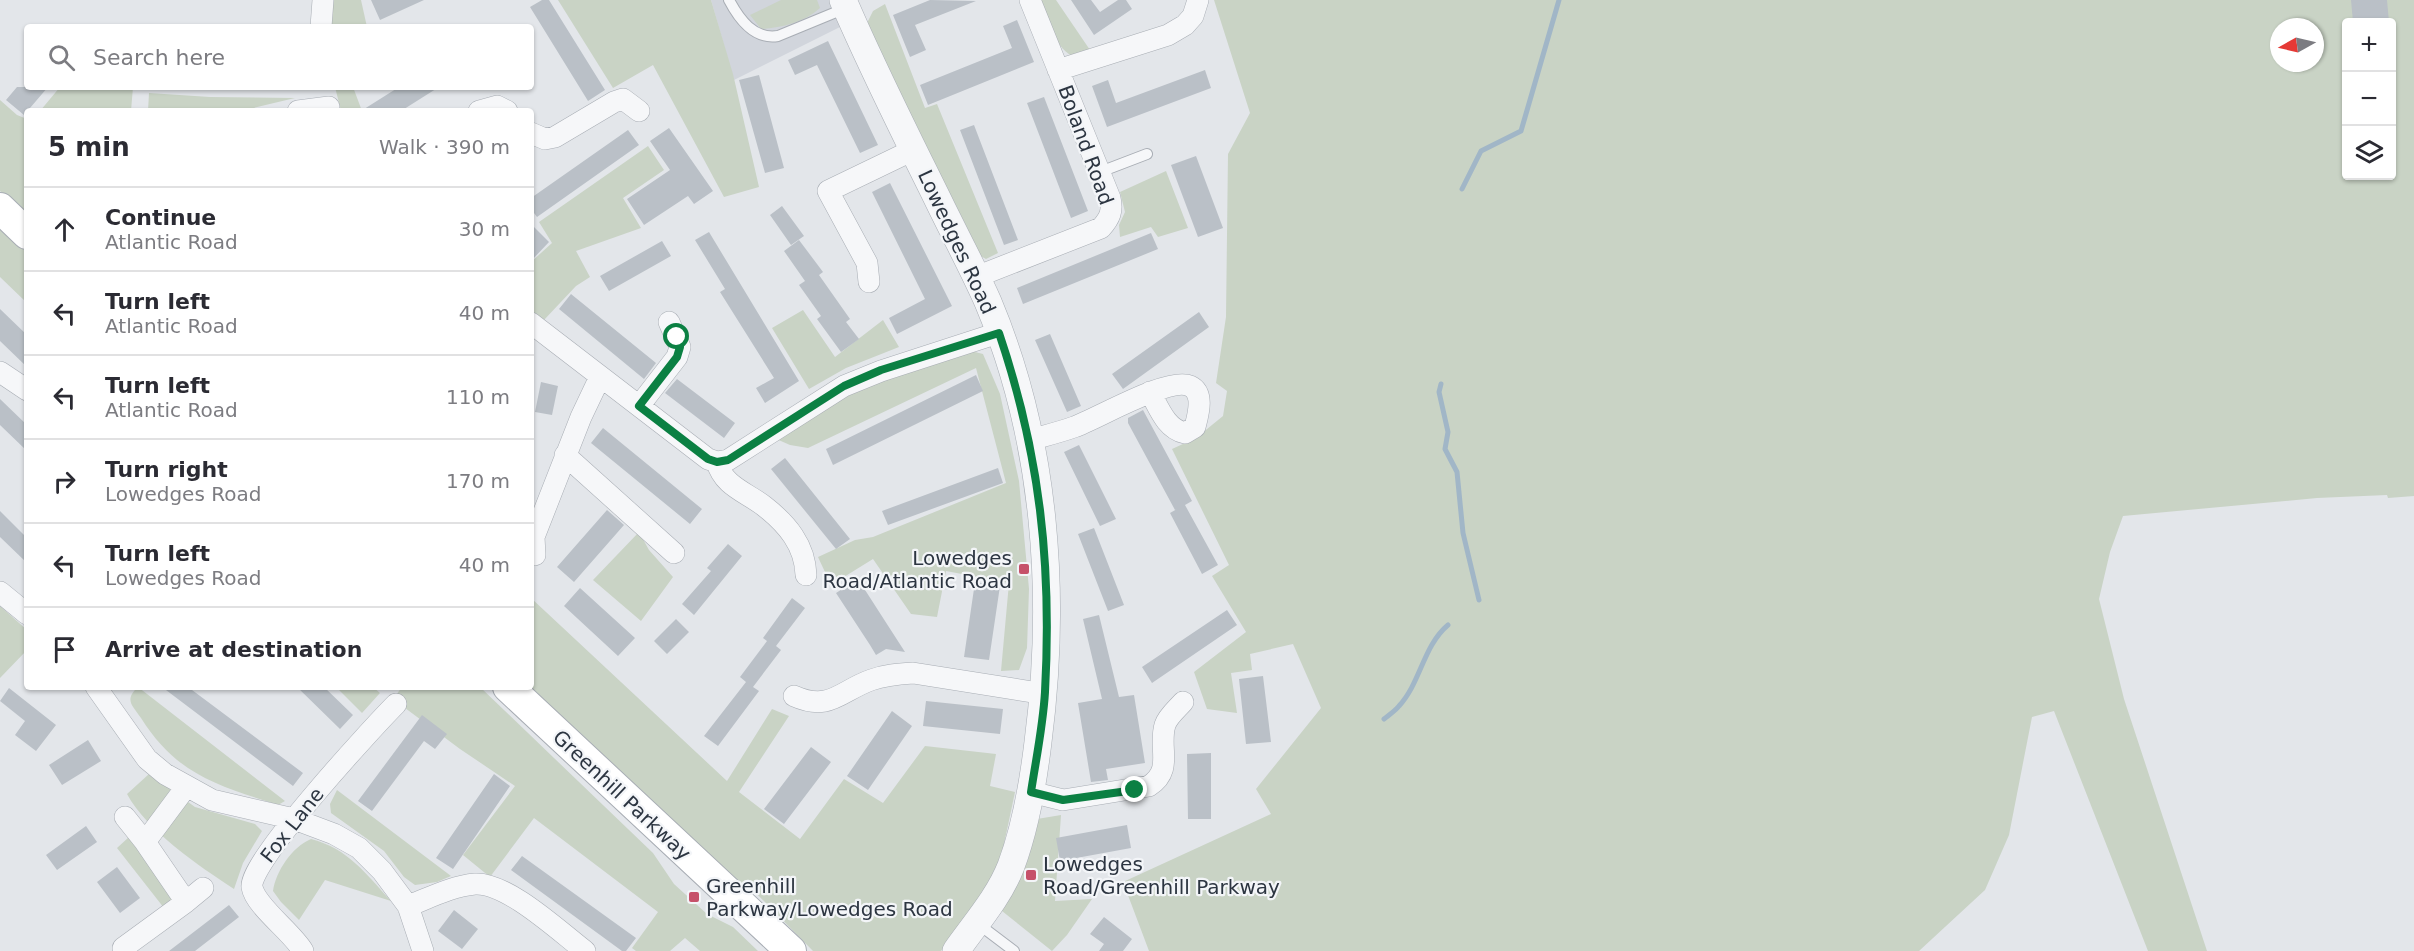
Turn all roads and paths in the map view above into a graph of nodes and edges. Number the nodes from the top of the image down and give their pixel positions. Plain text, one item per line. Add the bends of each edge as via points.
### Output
1 (322, 0) edge
2 (729, 0) edge
3 (1030, 0) edge
4 (1198, 0) edge
5 (850, 2) edge
6 (321, 24) edge
7 (1058, 70) junction
8 (328, 102) edge
9 (308, 108) edge
10 (639, 111) dead end
11 (534, 134) edge
12 (913, 150) junction
13 (1147, 154) dead end
14 (1100, 172) junction
15 (0, 208) edge
16 (24, 231) edge
17 (976, 277) junction
18 (869, 282) dead end
19 (669, 322) dead end
20 (534, 325) edge
21 (999, 333) junction
22 (0, 372) edge
23 (600, 376) junction
24 (24, 388) edge
25 (1150, 392) dead end
26 (639, 406) junction
27 (1030, 440) junction
28 (565, 455) junction
29 (717, 462) junction
30 (674, 553) dead end
31 (535, 555) dead end
32 (806, 575) dead end
33 (0, 592) edge
34 (24, 612) edge
35 (510, 690) edge
36 (105, 691) edge
37 (1045, 694) junction
38 (794, 696) dead end
39 (1183, 702) dead end
40 (396, 704) dead end
41 (186, 787) junction
42 (1031, 792) junction
43 (125, 817) dead end
44 (294, 819) junction
45 (145, 842) junction
46 (203, 888) dead end
47 (186, 902) junction
48 (408, 906) junction
49 (977, 923) junction
50 (123, 948) dead end
51 (303, 951) edge
52 (423, 951) edge
53 (585, 951) edge
54 (791, 951) edge
55 (956, 951) edge
56 (1014, 951) edge

1 - 6 street
2 - 5 lane via 751,29 768,38
3 - 7 street, Boland Road
4 - 7 street, Boland Road via 1193,16 1168,35
5 - 12 street, Lowedges Road
7 - 14 street, Boland Road
8 - 9 street
10 - 11 street via 622,99 555,137 544,139
12 - 17 street, Lowedges Road
12 - 18 street, Lowedges Road via 824,184 867,263
13 - 14 lane
14 - 17 street, Boland Road via 1113,209 1101,228
15 - 16 main road
17 - 21 street, Lowedges Road
19 - 26 street via 680,347 677,357
20 - 23 street
21 - 27 street, Lowedges Road
21 - 29 street via 881,370 844,386 728,460
22 - 24 street
23 - 26 street
23 - 28 street
25 - 27 street via 1074,427
26 - 29 street
27 - 37 street, Lowedges Road via 1044,534
28 - 30 street
28 - 31 street via 534,537
29 - 32 street via 725,480 764,506 791,531 803,555
33 - 34 street
35 - 54 main road, Greenhill Parkway
36 - 41 street via 147,759
37 - 38 street via 913,673 870,680 833,700 809,702
37 - 42 street, Lowedges Road
39 - 42 street via 1166,724 1163,772 1149,786 1063,800
40 - 44 street, Fox Lane
41 - 44 street via 212,800
41 - 45 street
42 - 49 street, Lowedges Road via 1011,867
43 - 45 street
44 - 48 street via 359,848
44 - 51 street, Fox Lane via 256,870 251,884 254,895
45 - 47 street
46 - 47 street
47 - 50 street
48 - 52 street
48 - 53 street via 474,884 490,885 509,894
49 - 55 street, Lowedges Road
49 - 56 lane

